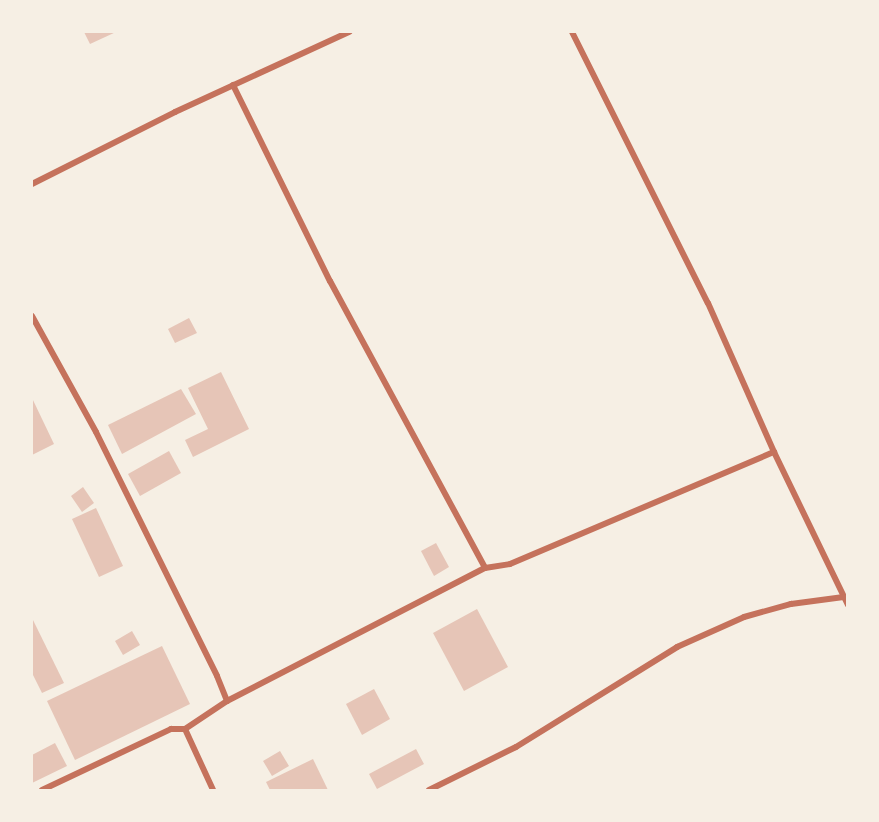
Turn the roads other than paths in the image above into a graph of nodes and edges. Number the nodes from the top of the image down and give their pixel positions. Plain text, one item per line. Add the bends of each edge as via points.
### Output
1 (349, 32) edge
2 (572, 32) edge
3 (233, 85) junction
4 (32, 184) edge
5 (32, 316) edge
6 (774, 453) junction
7 (485, 568) junction
8 (844, 597) junction
9 (848, 605) edge
10 (227, 701) junction
11 (185, 729) junction
12 (42, 790) edge
13 (213, 790) edge
14 (429, 790) edge

1 - 3 street
2 - 6 street via 703,293
3 - 4 street
3 - 7 street via 330,281
5 - 10 street via 101,442
6 - 7 street via 510,564
6 - 8 street
7 - 10 street
8 - 9 street
8 - 14 street via 791,604 744,617 677,647 516,747
10 - 11 street
11 - 12 street via 171,729
11 - 13 street

